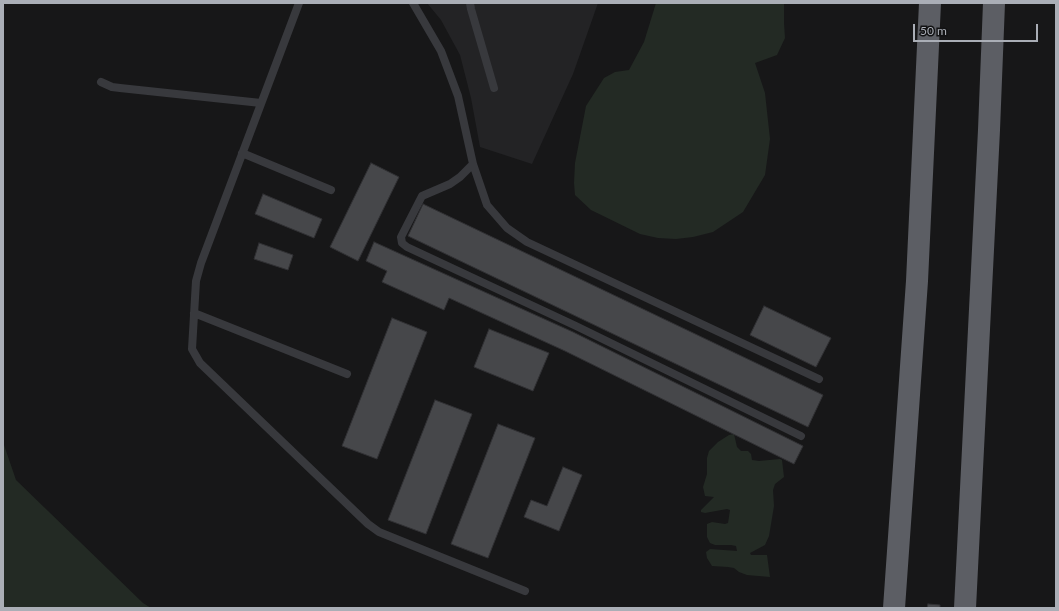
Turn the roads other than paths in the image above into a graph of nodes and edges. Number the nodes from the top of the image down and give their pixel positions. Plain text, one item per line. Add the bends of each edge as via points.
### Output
1 (299, 3) edge
2 (413, 3) edge
3 (470, 3) edge
4 (930, 3) edge
5 (994, 3) edge
6 (100, 82) dead end
7 (494, 88) dead end
8 (261, 103) junction
9 (242, 153) junction
10 (473, 164) junction
11 (331, 190) dead end
12 (194, 313) junction
13 (347, 374) dead end
14 (819, 379) dead end
15 (801, 436) dead end
16 (525, 591) dead end
17 (894, 608) edge
18 (965, 608) edge

1 - 8 lane
2 - 10 lane via 441,51 458,96
3 - 7 lane
4 - 17 highway via 917,280
5 - 18 highway
6 - 8 lane via 112,87
8 - 9 lane
9 - 11 lane
9 - 12 lane via 201,263 196,281
10 - 14 lane via 488,205 507,228 527,242
10 - 15 lane via 450,184 422,196 401,237 402,243
12 - 13 lane
12 - 16 lane via 192,349 200,363 368,524 379,532

